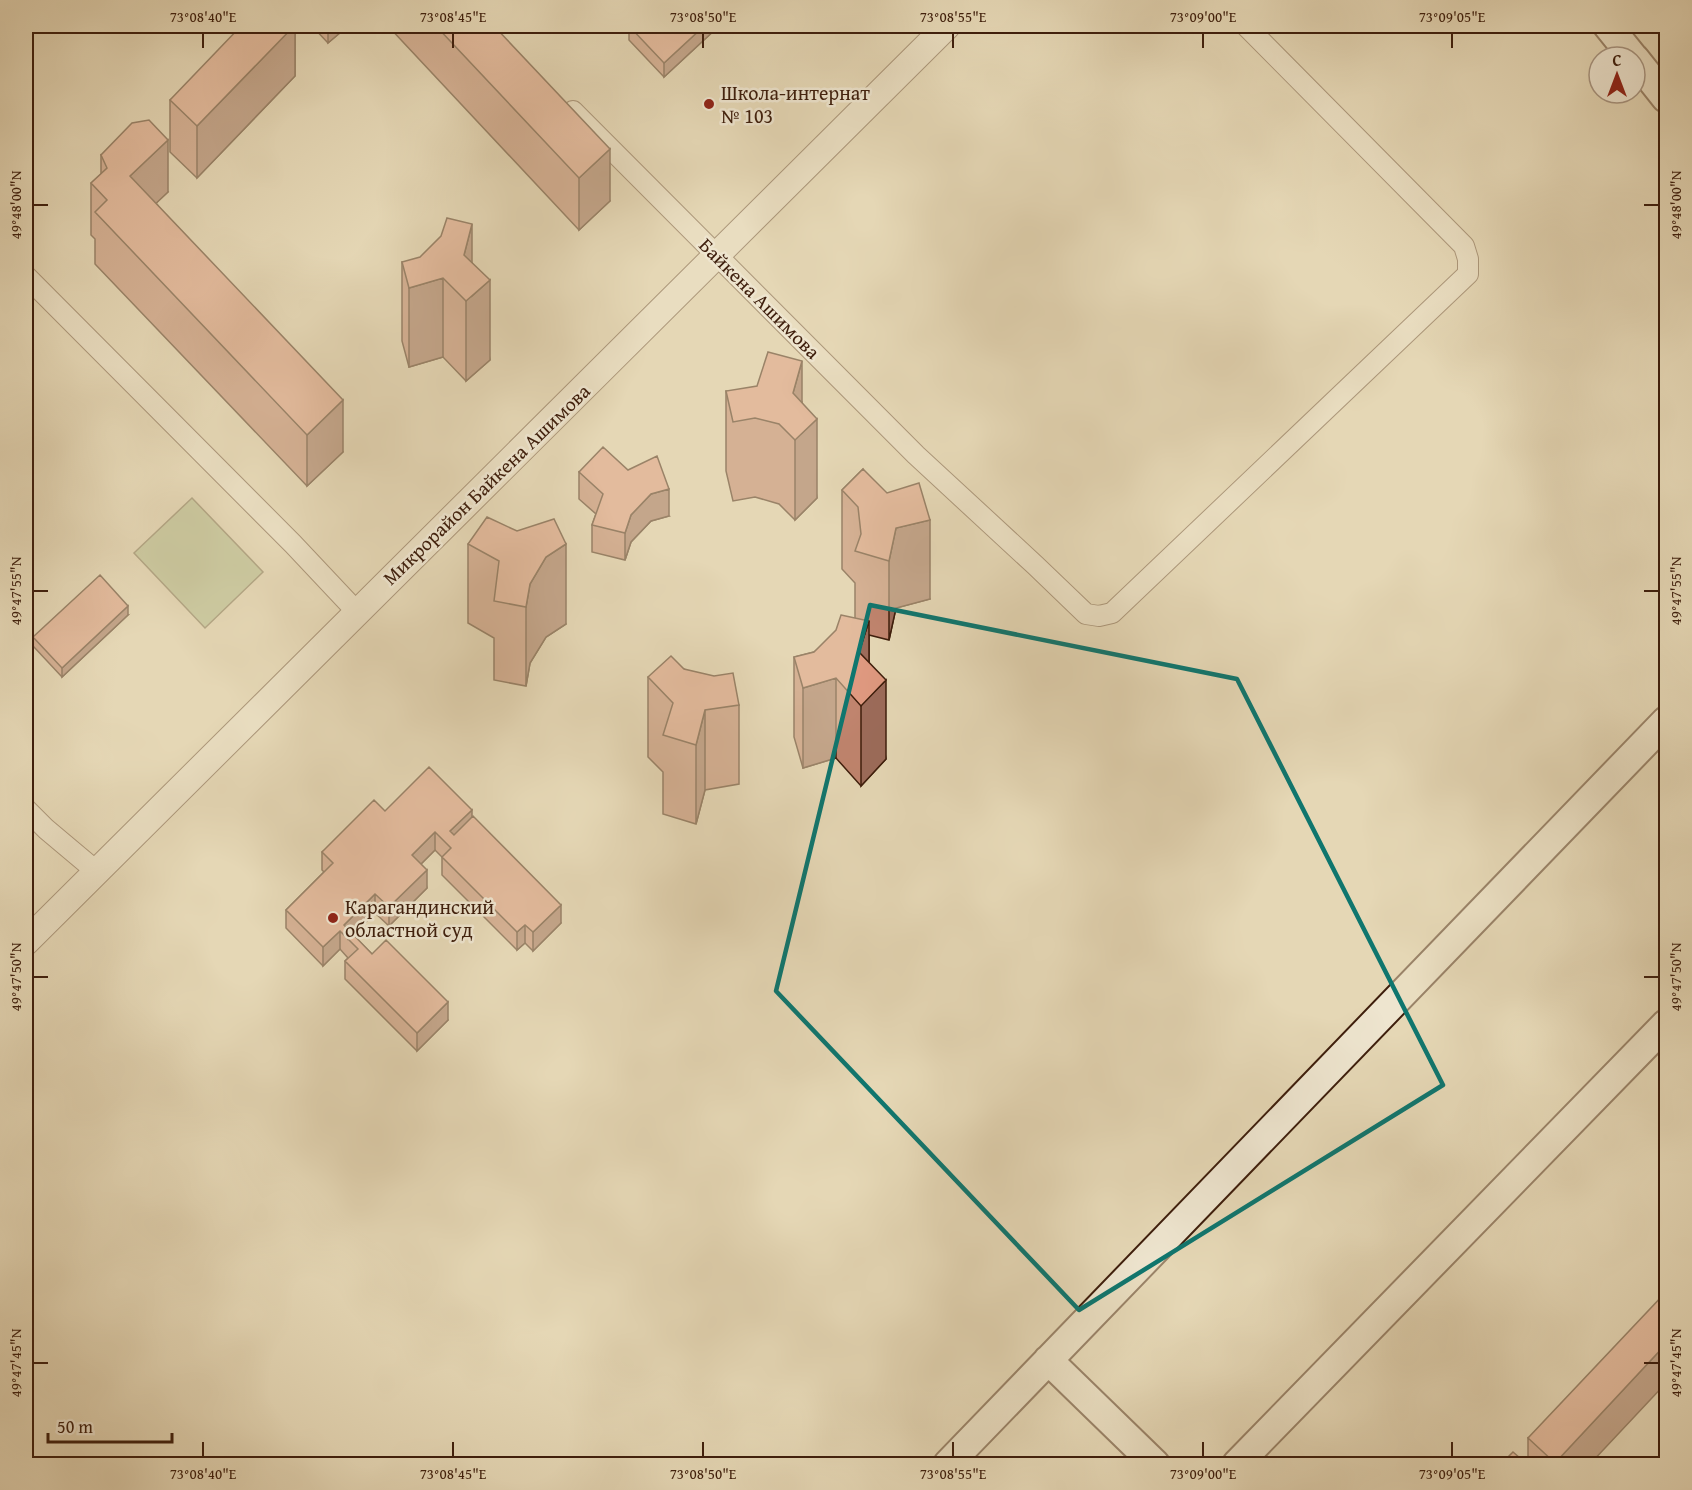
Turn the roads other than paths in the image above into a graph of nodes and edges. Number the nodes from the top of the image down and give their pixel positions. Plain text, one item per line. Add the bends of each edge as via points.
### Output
1 (946, 26) edge
2 (1245, 26) edge
3 (1608, 26) edge
4 (1623, 45) edge
5 (1647, 74) edge
6 (1666, 98) edge
7 (561, 99) edge
8 (718, 255) junction
9 (26, 276) edge
10 (357, 612) junction
11 (1666, 721) edge
12 (26, 809) edge
13 (96, 871) junction
14 (26, 942) edge
15 (1666, 1024) edge
16 (1048, 1360) junction
17 (948, 1464) edge
18 (1155, 1464) edge
19 (1237, 1464) edge

1 - 8 street, Микрорайон Байкена Ашимова
2 - 8 street, Байкена Ашимова via 1464,246 1468,274 1112,613 1086,614 916,455
3 - 4 main road
5 - 6 main road
7 - 8 street, Байкена Ашимова
8 - 10 street, Микрорайон Байкена Ашимова
9 - 10 street
10 - 13 street, Микрорайон Байкена Ашимова
11 - 16 main road
12 - 13 street
13 - 14 street, Микрорайон Байкена Ашимова
15 - 19 main road
16 - 17 main road
16 - 18 main road

